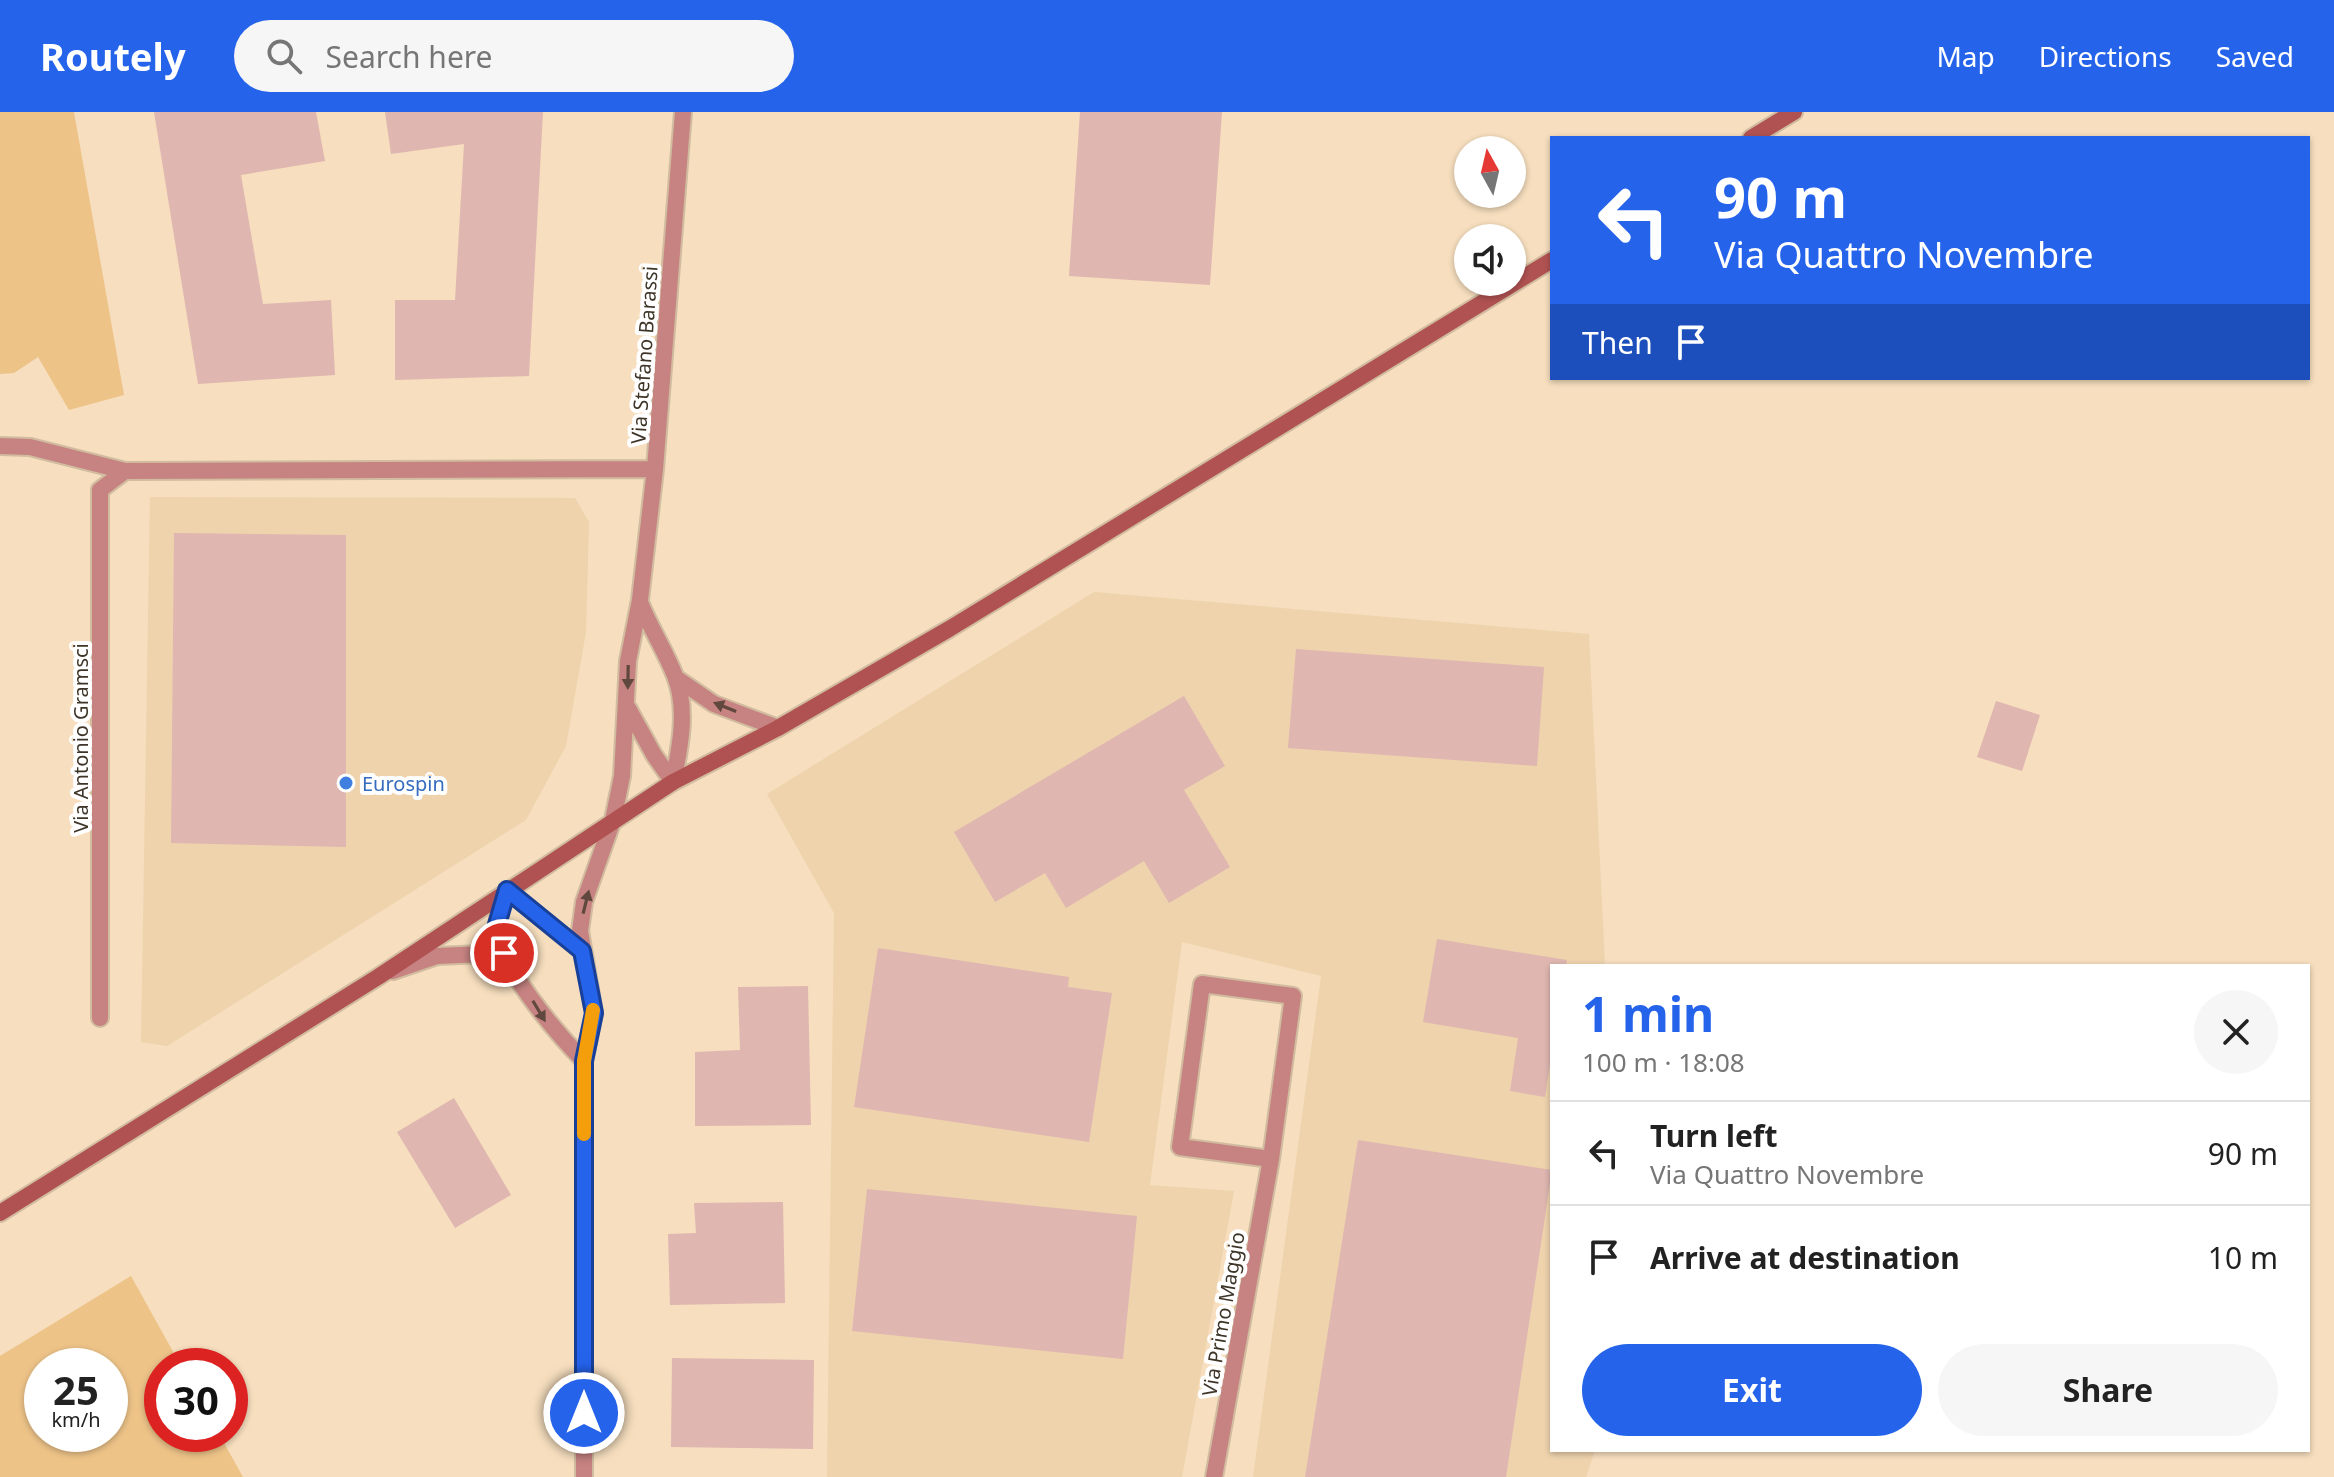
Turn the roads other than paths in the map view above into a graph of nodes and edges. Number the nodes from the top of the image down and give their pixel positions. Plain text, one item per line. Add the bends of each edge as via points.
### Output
1 (683, 112) edge
2 (1794, 112) edge
3 (1754, 136) edge
4 (1550, 261) edge
5 (0, 446) edge
6 (655, 469) junction
7 (125, 471) junction
8 (640, 600) junction
9 (676, 678) junction
10 (627, 707) junction
11 (778, 728) junction
12 (673, 782) junction
13 (613, 820) junction
14 (507, 890) junction
15 (582, 951) junction
16 (504, 953) junction
17 (378, 977) junction
18 (100, 1018) dead end
19 (584, 1061) junction
20 (1271, 1159) junction
21 (0, 1213) edge
22 (584, 1477) edge
23 (1214, 1477) edge

1 - 6 street, Via Stefano Barassi
2 - 3 main road
4 - 11 main road
5 - 7 street via 30,447
6 - 7 street
6 - 8 street, Via Stefano Barassi
7 - 18 street, Via Antonio Gramsci via 100,490
8 - 9 street, Via Stefano Barassi
8 -> 10 street, Via Stefano Barassi via 628,661
11 -> 9 street, Via Stefano Barassi via 714,704
9 - 12 street, Via Stefano Barassi via 683,734
10 - 12 street
10 - 13 street, Via Stefano Barassi
11 - 12 main road
12 - 13 main road
13 - 14 main road
15 -> 13 street, Via Stefano Barassi via 584,902
14 - 15 street
14 - 16 street via 496,928
14 - 17 main road
15 - 19 street, Via Stefano Barassi via 594,1013
16 - 17 street via 437,956
16 -> 19 street via 547,1023
17 - 21 main road
19 - 22 street, Via Stefano Barassi
20 - 20 street, Via Primo Maggio via 1293,996 1202,984 1180,1147
20 - 23 street, Via Primo Maggio

